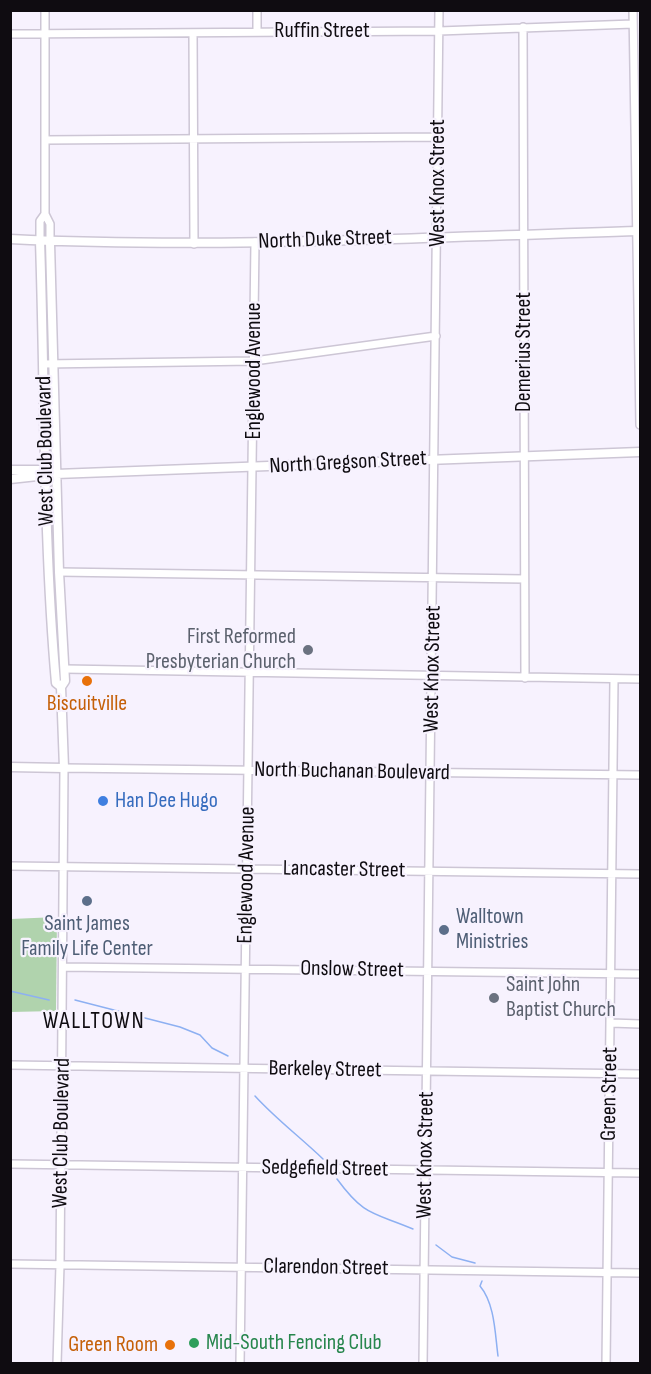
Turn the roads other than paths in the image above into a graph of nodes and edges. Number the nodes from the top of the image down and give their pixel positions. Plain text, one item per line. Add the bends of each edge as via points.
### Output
1 (45, 10) edge
2 (257, 10) edge
3 (439, 10) edge
4 (633, 10) edge
5 (633, 24) junction
6 (523, 27) junction
7 (439, 31) junction
8 (257, 32) junction
9 (193, 33) junction
10 (10, 34) edge
11 (45, 34) junction
12 (438, 137) junction
13 (194, 139) junction
14 (45, 140) junction
15 (45, 214) junction
16 (639, 231) edge
17 (524, 233) junction
18 (439, 236) junction
19 (10, 239) edge
20 (40, 241) junction
21 (255, 242) junction
22 (50, 243) junction
23 (194, 244) junction
24 (436, 336) junction
25 (254, 361) junction
26 (48, 364) junction
27 (640, 425) edge
28 (640, 452) edge
29 (524, 456) junction
30 (435, 459) junction
31 (253, 467) junction
32 (10, 470) edge
33 (45, 473) junction
34 (56, 474) junction
35 (10, 479) edge
36 (59, 572) junction
37 (251, 575) junction
38 (434, 578) junction
39 (524, 579) junction
40 (52, 646) junction
41 (65, 669) junction
42 (249, 674) junction
43 (432, 676) junction
44 (525, 678) junction
45 (640, 679) edge
46 (614, 680) junction
47 (61, 687) junction
48 (10, 767) edge
49 (64, 768) junction
50 (248, 771) junction
51 (431, 773) junction
52 (614, 775) junction
53 (640, 775) edge
54 (10, 866) edge
55 (64, 867) junction
56 (246, 869) junction
57 (430, 872) junction
58 (613, 873) junction
59 (640, 874) edge
60 (63, 966) junction
61 (246, 968) junction
62 (429, 971) junction
63 (612, 974) junction
64 (640, 974) edge
65 (611, 1023) junction
66 (640, 1024) edge
67 (10, 1065) edge
68 (62, 1065) junction
69 (245, 1068) junction
70 (427, 1071) junction
71 (611, 1073) junction
72 (640, 1074) edge
73 (10, 1164) edge
74 (61, 1165) junction
75 (243, 1168) junction
76 (426, 1170) junction
77 (609, 1173) junction
78 (640, 1173) edge
79 (10, 1264) edge
80 (60, 1265) junction
81 (242, 1267) junction
82 (424, 1270) junction
83 (608, 1273) junction
84 (640, 1274) edge
85 (57, 1364) edge
86 (240, 1364) edge
87 (423, 1364) edge
88 (606, 1364) edge

1 - 11 street, West Club Boulevard
2 - 8 street
3 - 7 street, West Knox Street
4 - 5 street
5 - 6 street, Ruffin Street
5 - 16 street
6 - 7 street, Ruffin Street
6 - 17 street, Demerius Street
7 - 8 street, Ruffin Street
7 - 12 street, West Knox Street
8 - 9 street, Ruffin Street
9 - 11 street, Ruffin Street
9 - 13 street
10 - 11 street, Ruffin Street
11 - 14 street, West Club Boulevard
12 - 13 street
12 - 18 street, West Knox Street
13 - 14 street
13 - 23 street
14 - 15 street, West Club Boulevard
15 - 20 street, West Club Boulevard via 40,221
15 - 22 street, West Club Boulevard via 50,224
16 - 17 main road, North Duke Street
16 - 27 street
17 - 18 main road, North Duke Street
17 - 29 street, Demerius Street
18 - 21 main road, North Duke Street
18 - 24 street, West Knox Street
19 - 20 main road, North Duke Street
20 - 22 main road, North Duke Street
20 - 26 main road, West Club Boulevard
21 - 23 main road, North Duke Street
21 - 25 street, Englewood Avenue
22 - 23 main road, North Duke Street
22 - 26 main road, West Club Boulevard
24 - 25 street
24 - 30 street, West Knox Street
25 - 26 street
25 - 31 street, Englewood Avenue
26 - 33 main road, West Club Boulevard
26 - 34 main road, West Club Boulevard
28 - 29 main road, North Gregson Street
29 - 30 main road, North Gregson Street
29 - 39 street, Demerius Street
30 - 31 main road, North Gregson Street
30 - 38 street, West Knox Street
31 - 34 main road, North Gregson Street
31 - 37 street, Englewood Avenue
32 - 33 main road, North Gregson Street
33 - 34 main road, North Gregson Street
33 - 35 main road, North Gregson Street
33 - 40 main road, West Club Boulevard
34 - 36 main road, West Club Boulevard
36 - 37 street
36 - 41 main road, West Club Boulevard
37 - 38 street
37 - 42 street, Englewood Avenue
38 - 39 street
38 - 43 street, West Knox Street
39 - 44 street, Demerius Street
40 - 41 main road via 57,662
40 - 47 main road, West Club Boulevard via 56,683
41 - 42 street
41 - 47 main road, West Club Boulevard
42 - 43 street
42 - 50 street, Englewood Avenue
43 - 44 street
43 - 51 street, West Knox Street
44 - 46 street
45 - 46 street
46 - 52 street, Green Street
47 - 49 main road, West Club Boulevard
48 - 49 main road
49 - 50 street, North Buchanan Boulevard
49 - 55 street, West Club Boulevard
50 - 51 street, North Buchanan Boulevard
50 - 56 street, Englewood Avenue
51 - 52 street, North Buchanan Boulevard
51 - 57 street, West Knox Street
52 - 53 street, North Buchanan Boulevard
52 - 58 street, Green Street
54 - 55 street, Lancaster Street
55 - 56 street, Lancaster Street
55 - 60 street, West Club Boulevard
56 - 57 street, Lancaster Street
56 - 61 street, Englewood Avenue
57 - 58 street, Lancaster Street
57 - 62 street, West Knox Street
58 - 59 street, Lancaster Street
58 - 63 street, Green Street
60 - 61 street, Onslow Street
60 - 68 street, West Club Boulevard
61 - 62 street, Onslow Street
61 - 69 street, Englewood Avenue
62 - 63 street, Onslow Street
62 - 70 street, West Knox Street
63 - 64 street, Onslow Street
63 - 65 street, Green Street
65 - 66 street
65 - 71 street, Green Street
67 - 68 street, Berkeley Street
68 - 69 street, Berkeley Street
68 - 74 street, West Club Boulevard
69 - 70 street, Berkeley Street
69 - 75 street, Englewood Avenue
70 - 71 street, Berkeley Street
70 - 76 street, West Knox Street
71 - 72 street, Berkeley Street
71 - 77 street, Green Street
73 - 74 street, Sedgefield Street
74 - 75 street, Sedgefield Street
74 - 80 street, West Club Boulevard
75 - 76 street, Sedgefield Street
75 - 81 street, Englewood Avenue
76 - 77 street, Sedgefield Street
76 - 82 street, West Knox Street
77 - 78 street, Sedgefield Street
77 - 83 street, Green Street
79 - 80 street, Clarendon Street
80 - 81 street, Clarendon Street
80 - 85 street, West Club Boulevard
81 - 82 street, Clarendon Street
81 - 86 street, Englewood Avenue
82 - 83 street, Clarendon Street
82 - 87 street, West Knox Street
83 - 84 street, Clarendon Street
83 - 88 street, Green Street

